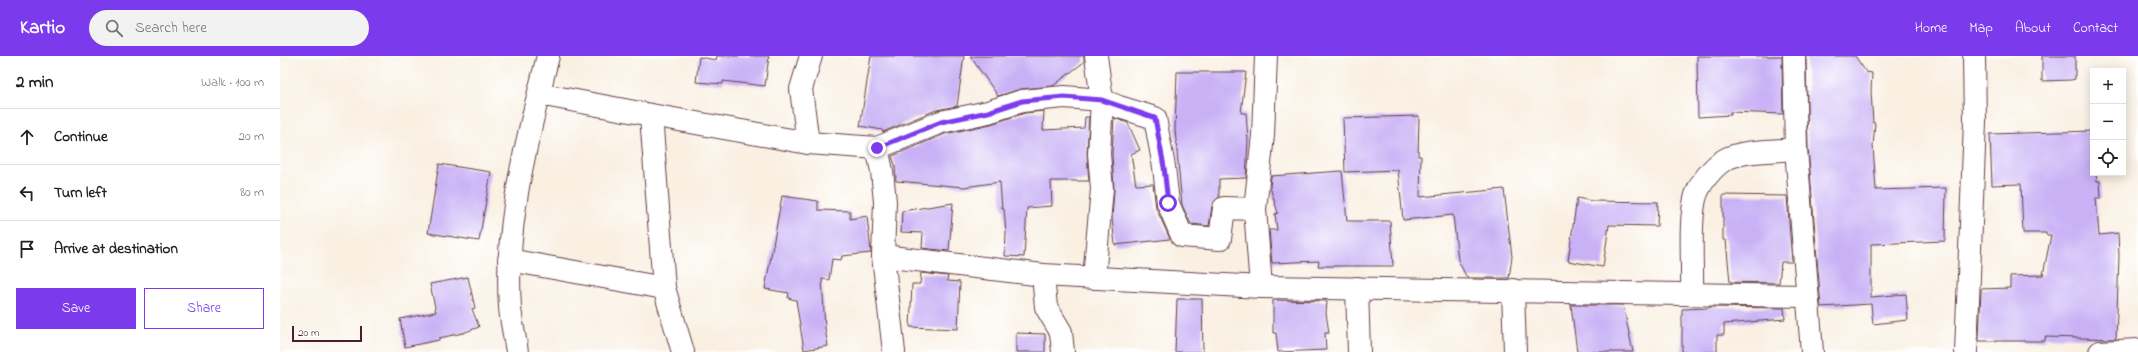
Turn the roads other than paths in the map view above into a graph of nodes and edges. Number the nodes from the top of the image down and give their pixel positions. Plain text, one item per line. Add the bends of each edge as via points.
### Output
1 (548, 56) edge
2 (811, 56) edge
3 (1096, 56) edge
4 (1266, 56) edge
5 (1794, 56) edge
6 (1974, 56) edge
7 (539, 94) junction
8 (1102, 100) junction
9 (651, 115) junction
10 (808, 143) junction
11 (877, 148) junction
12 (1796, 149) junction
13 (1255, 209) junction
14 (883, 256) junction
15 (509, 260) junction
16 (1043, 275) junction
17 (1094, 278) junction
18 (1261, 287) junction
19 (664, 288) junction
20 (1357, 288) junction
21 (1513, 290) junction
22 (1692, 294) junction
23 (1806, 296) junction
24 (2137, 349) edge
25 (517, 352) edge
26 (683, 352) edge
27 (894, 352) edge
28 (1062, 352) edge
29 (1359, 352) edge
30 (1515, 352) edge
31 (1812, 352) edge
32 (1966, 352) edge
33 (2100, 352) edge

1 - 7 street
2 - 10 street via 801,89
3 - 8 street
4 - 13 street via 1263,135
5 - 12 street
6 - 32 street via 1975,122
7 - 9 street
7 - 15 street via 521,169
8 - 11 street via 1064,97 1022,101 988,112 941,122
8 - 13 street via 1155,118 1168,203 1182,236 1220,239 1224,208
8 - 17 street via 1099,154 1102,189
9 - 10 street
9 - 19 street
10 - 11 street
11 - 14 street via 885,202
12 - 22 street via 1753,153 1726,159 1699,187 1693,212
12 - 23 street
13 - 18 street
14 - 16 street
14 - 27 street
15 - 19 street
15 - 25 street via 510,308
16 - 17 street
16 - 28 street via 1046,307 1061,332
17 - 18 street
18 - 20 street
19 - 26 street
20 - 21 street
20 - 29 street
21 - 22 street
21 - 30 street
22 - 23 street
23 - 31 street
24 - 33 street

